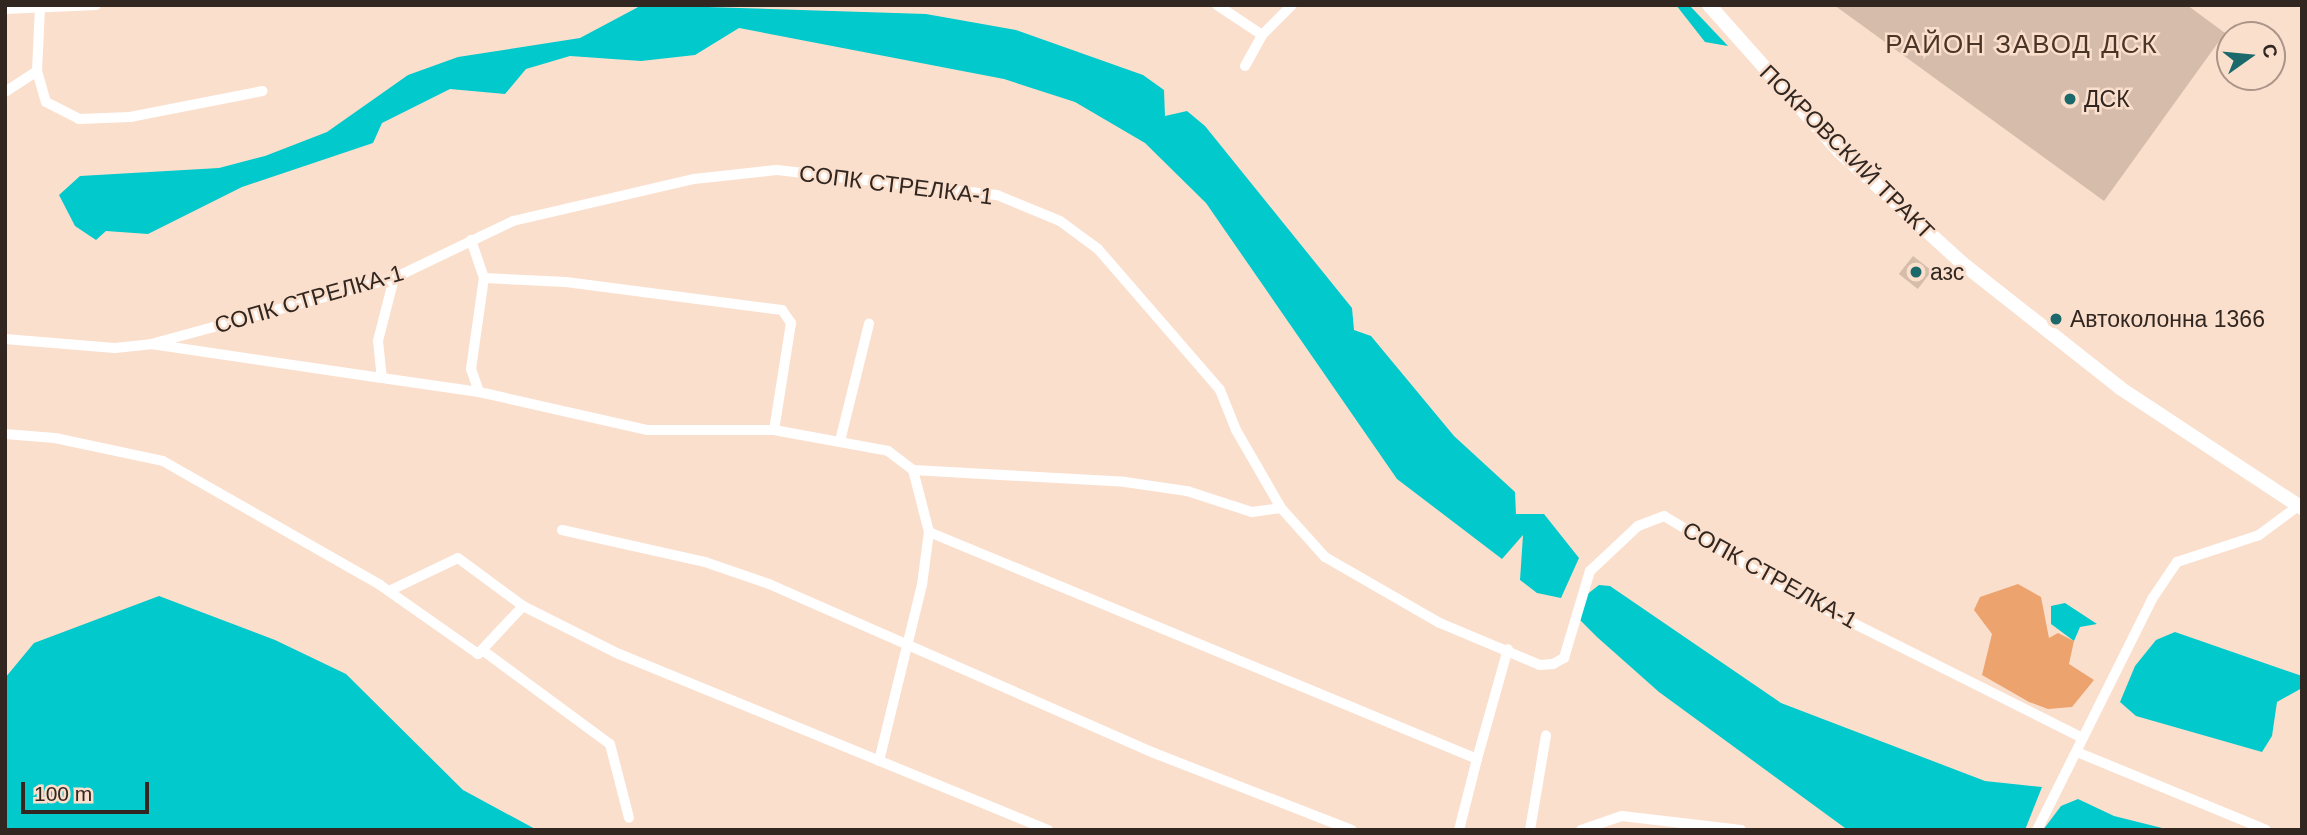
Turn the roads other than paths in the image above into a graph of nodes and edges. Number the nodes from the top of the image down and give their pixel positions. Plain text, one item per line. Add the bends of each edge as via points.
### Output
1 (96, 5) edge
2 (1217, 5) edge
3 (1292, 5) edge
4 (1709, 5) edge
5 (11, 8) edge
6 (40, 8) junction
7 (1262, 35) junction
8 (1245, 66) dead end
9 (37, 71) junction
10 (262, 91) dead end
11 (5, 92) edge
12 (471, 240) junction
13 (394, 278) junction
14 (484, 278) junction
15 (869, 324) dead end
16 (5, 339) edge
17 (151, 344) junction
18 (382, 379) junction
19 (479, 392) junction
20 (774, 430) junction
21 (5, 434) edge
22 (841, 441) junction
23 (913, 470) junction
24 (2300, 507) edge
25 (1281, 508) junction
26 (562, 530) dead end
27 (929, 532) junction
28 (389, 591) junction
29 (523, 606) junction
30 (907, 644) junction
31 (1508, 649) junction
32 (485, 652) junction
33 (1546, 735) dead end
34 (2083, 738) junction
35 (2077, 752) junction
36 (1477, 759) junction
37 (879, 761) junction
38 (629, 818) dead end
39 (1048, 830) edge
40 (1352, 830) edge
41 (1459, 830) edge
42 (1530, 830) edge
43 (1581, 830) edge
44 (1741, 830) edge
45 (2037, 830) edge
46 (2266, 830) edge

1 - 6 street
2 - 7 street
3 - 7 street
4 - 24 main road, ПОКРОВСКИЙ ТРАКТ via 1839,151 1962,263 2120,388
5 - 6 street
6 - 9 street
7 - 8 street
9 - 10 street via 46,102 79,119 130,117
9 - 11 street
12 - 13 street, СОПК СТРЕЛКА-1
12 - 14 street
12 - 25 street, СОПК СТРЕЛКА-1 via 513,221 738,172 777,170 997,195 1060,221 1098,249 1220,390 1236,430
13 - 17 street, СОПК СТРЕЛКА-1
13 - 18 street via 378,341
14 - 19 street via 471,369
14 - 20 street via 566,282 782,310 791,323
15 - 22 street
16 - 17 street via 116,348
17 - 18 street
18 - 19 street
19 - 20 street via 648,430
20 - 22 street
21 - 28 street via 55,438 163,461
22 - 23 street via 888,451
23 - 25 street via 1125,482 1200,494 1252,512
23 - 27 street
24 - 34 street via 2259,535 2177,562
25 - 31 street, СОПК СТРЕЛКА-1 via 1336,564 1440,624
26 - 30 street via 723,568
27 - 30 street
27 - 36 street
28 - 29 street via 458,558
28 - 32 street via 478,654
29 - 32 street
29 - 37 street via 619,654
30 - 37 street
30 - 40 street via 1154,752
31 - 34 street, СОПК СТРЕЛКА-1 via 1540,665 1563,658 1590,571 1638,526 1664,516 1791,592
31 - 36 street
32 - 38 street via 610,744
33 - 42 street
34 - 35 street
35 - 45 street
35 - 46 street
36 - 41 street
37 - 39 street
43 - 44 street via 1622,816

